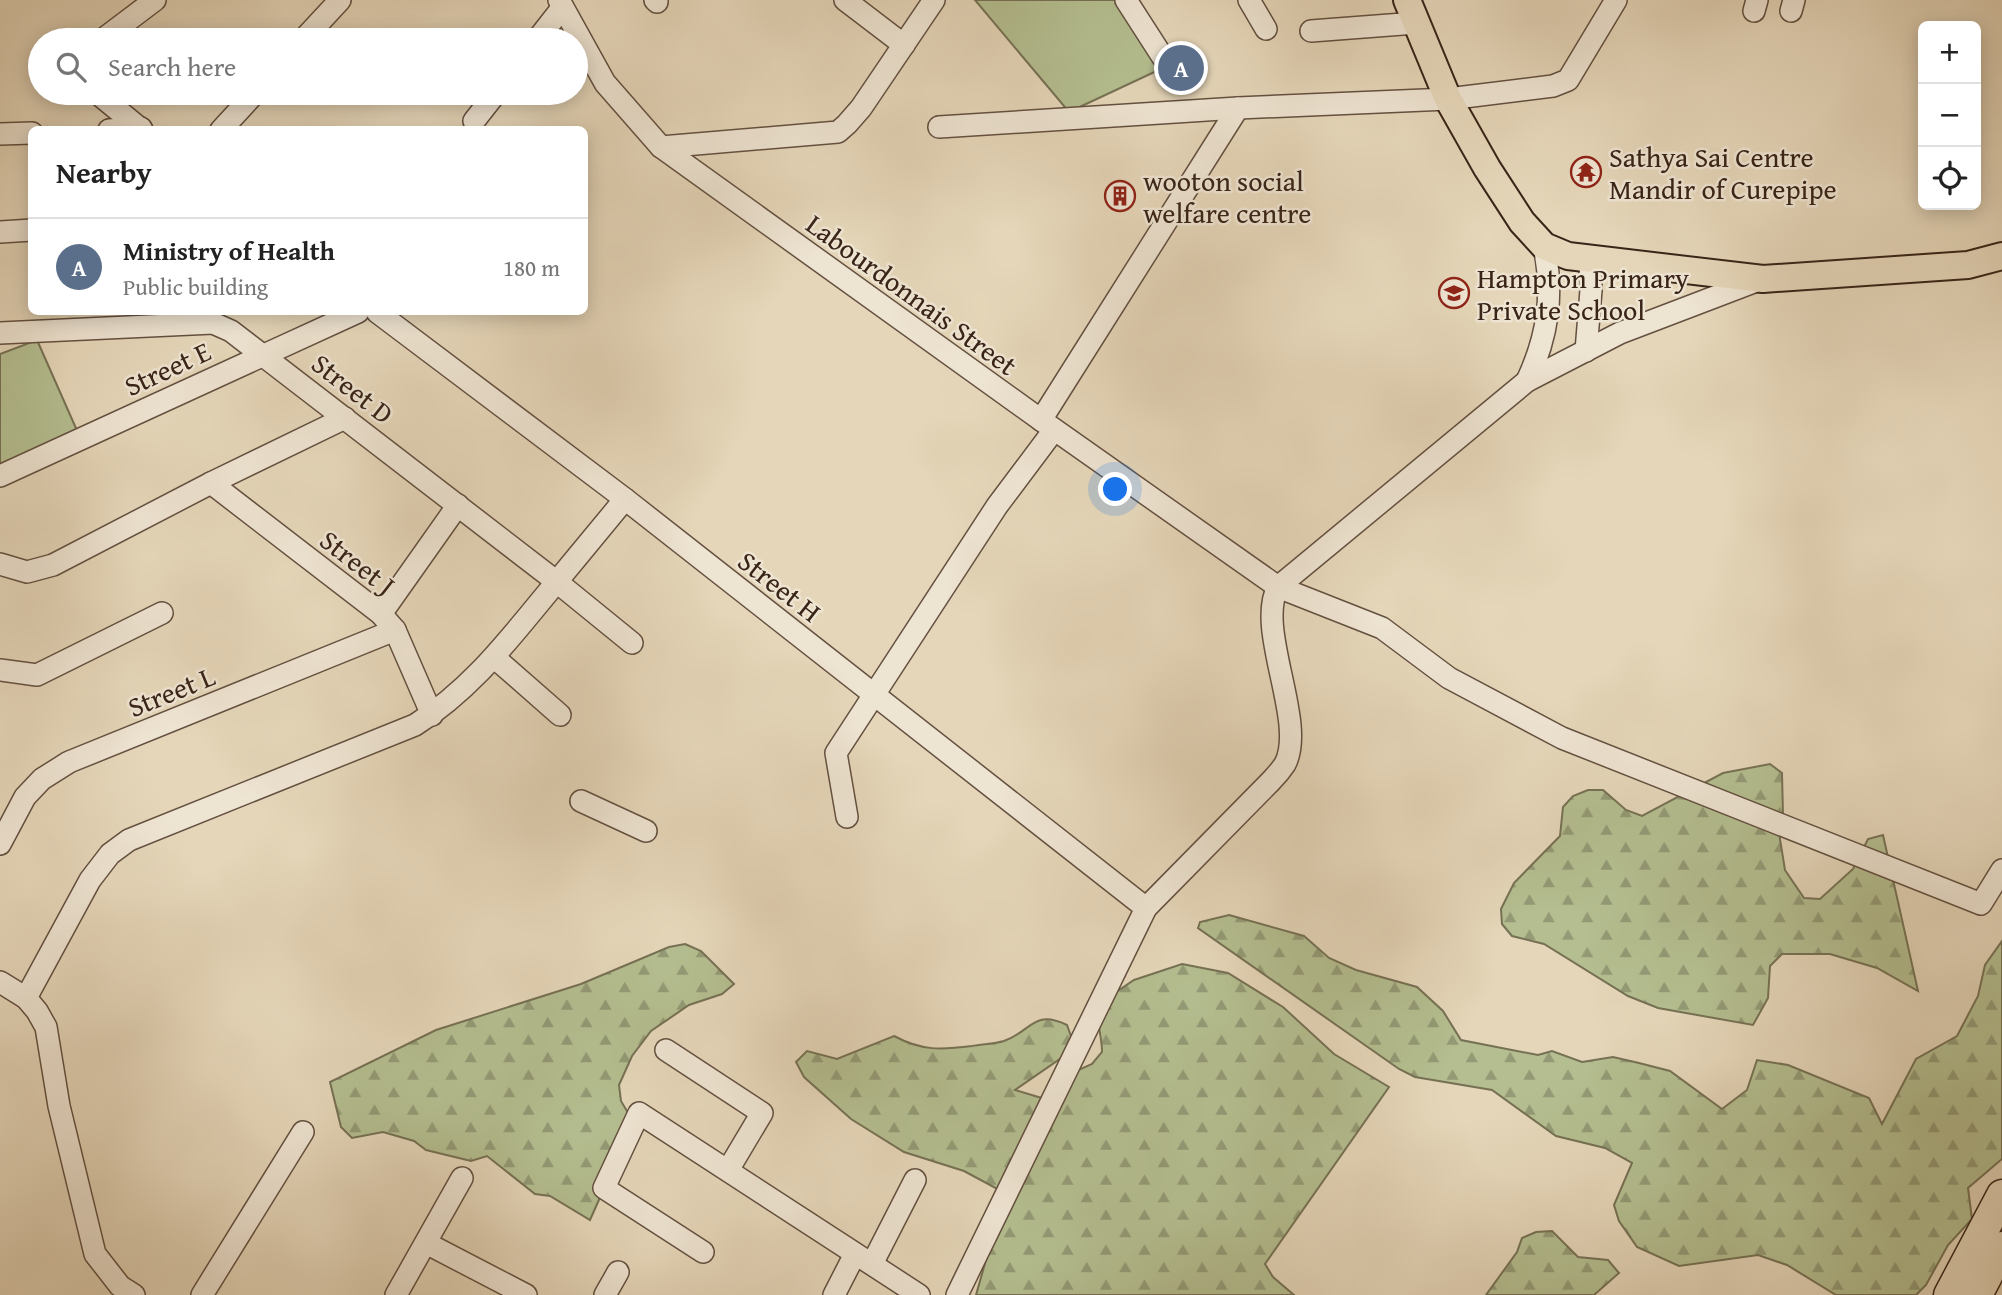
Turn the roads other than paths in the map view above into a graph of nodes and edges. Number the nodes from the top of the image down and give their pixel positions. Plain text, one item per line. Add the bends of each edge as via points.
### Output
1 (340, 0) edge
2 (845, 0) edge
3 (934, 0) edge
4 (1126, 0) edge
5 (1249, 0) edge
6 (1616, 0) edge
7 (146, 3) edge
8 (560, 4) edge
9 (1411, 12) edge
10 (116, 28) edge
11 (314, 28) edge
12 (545, 28) edge
13 (574, 28) edge
14 (1266, 29) dead end
15 (1311, 31) dead end
16 (904, 45) junction
17 (588, 53) edge
18 (1162, 56) dead end
19 (1448, 99) junction
20 (112, 105) edge
21 (244, 105) edge
22 (487, 105) edge
23 (1238, 108) junction
24 (474, 121) dead end
25 (138, 126) edge
26 (225, 126) edge
27 (939, 127) dead end
28 (28, 132) edge
29 (0, 134) edge
30 (661, 147) junction
31 (28, 230) edge
32 (0, 232) edge
33 (1544, 246) junction
34 (2002, 256) edge
35 (1590, 260) junction
36 (1763, 279) junction
37 (351, 315) edge
38 (381, 315) edge
39 (0, 334) edge
40 (1586, 351) junction
41 (262, 354) junction
42 (1527, 381) junction
43 (345, 418) junction
44 (1047, 425) junction
45 (0, 476) edge
46 (211, 483) junction
47 (625, 499) junction
48 (458, 505) junction
49 (0, 565) edge
50 (557, 582) junction
51 (1278, 587) junction
52 (162, 613) dead end
53 (388, 622) junction
54 (632, 643) dead end
55 (495, 657) junction
56 (0, 670) edge
57 (875, 696) junction
58 (432, 715) junction
59 (560, 715) dead end
60 (581, 801) dead end
61 (847, 817) dead end
62 (646, 831) dead end
63 (0, 844) edge
64 (2002, 870) edge
65 (1146, 908) junction
66 (0, 982) edge
67 (26, 998) junction
68 (666, 1050) dead end
69 (303, 1132) dead end
70 (727, 1170) junction
71 (462, 1178) dead end
72 (915, 1180) dead end
73 (2002, 1195) edge
74 (426, 1243) junction
75 (2002, 1247) edge
76 (703, 1252) dead end
77 (863, 1259) junction
78 (618, 1272) dead end
79 (134, 1295) edge
80 (202, 1295) edge
81 (396, 1295) edge
82 (526, 1295) edge
83 (605, 1295) edge
84 (834, 1295) edge
85 (919, 1295) edge
86 (957, 1295) edge
87 (1949, 1295) edge
88 (1977, 1295) edge

1 - 11 street
2 - 16 street
3 - 16 street
4 - 18 street
5 - 14 street
6 - 19 street via 1569,80
7 - 10 street
8 - 12 street
8 - 13 street, Labourdonnais Street
9 - 15 street
9 - 19 main road
16 - 30 street via 861,108 838,132
17 - 30 street, Labourdonnais Street via 605,83
19 - 23 street
19 - 33 main road via 1522,222
20 - 25 street
21 - 26 street
22 - 24 street
23 - 27 street
23 - 44 street
28 - 29 street
30 - 44 street, Labourdonnais Street
31 - 32 street
33 - 35 main road
33 - 42 street via 1549,271 1545,333
34 - 36 main road via 1968,265
35 - 36 main road
35 - 40 street
36 - 40 street via 1620,333
37 - 41 street, Street E
38 - 47 street, Street H
39 - 41 street, Street D via 213,323
40 - 42 street
41 - 43 street, Street D
41 - 45 street, Street E
42 - 51 street
43 - 46 street
43 - 48 street, Street D
44 - 51 street, Labourdonnais Street
44 - 57 street
46 - 49 street via 53,565 27,572
46 - 53 street, Street J
47 - 50 street
47 - 57 street, Street H
48 - 50 street, Street D
48 - 53 street
50 - 54 street, Street D
50 - 55 street
51 - 64 street, Labourdonnais Street via 1382,628 1449,678 1562,738 1981,904
51 - 65 street via 1272,598 1272,619 1290,734 1286,763
52 - 56 street via 37,675
53 - 58 street, Street J
53 - 63 street, Street L via 69,762 42,779 25,797
55 - 58 street
55 - 59 street
57 - 61 street via 836,753
57 - 65 street, Street H
58 - 67 street via 129,840 110,853 90,880
60 - 62 street
65 - 86 street
66 - 67 street
67 - 79 street via 46,1027 94,1254 120,1286
68 - 70 street via 762,1113
69 - 80 street
70 - 76 street via 639,1113 604,1188
70 - 77 street
71 - 74 street
72 - 77 street
73 - 87 highway
74 - 81 street
74 - 82 street
75 - 88 highway
77 - 84 street
77 - 85 street
78 - 83 street

